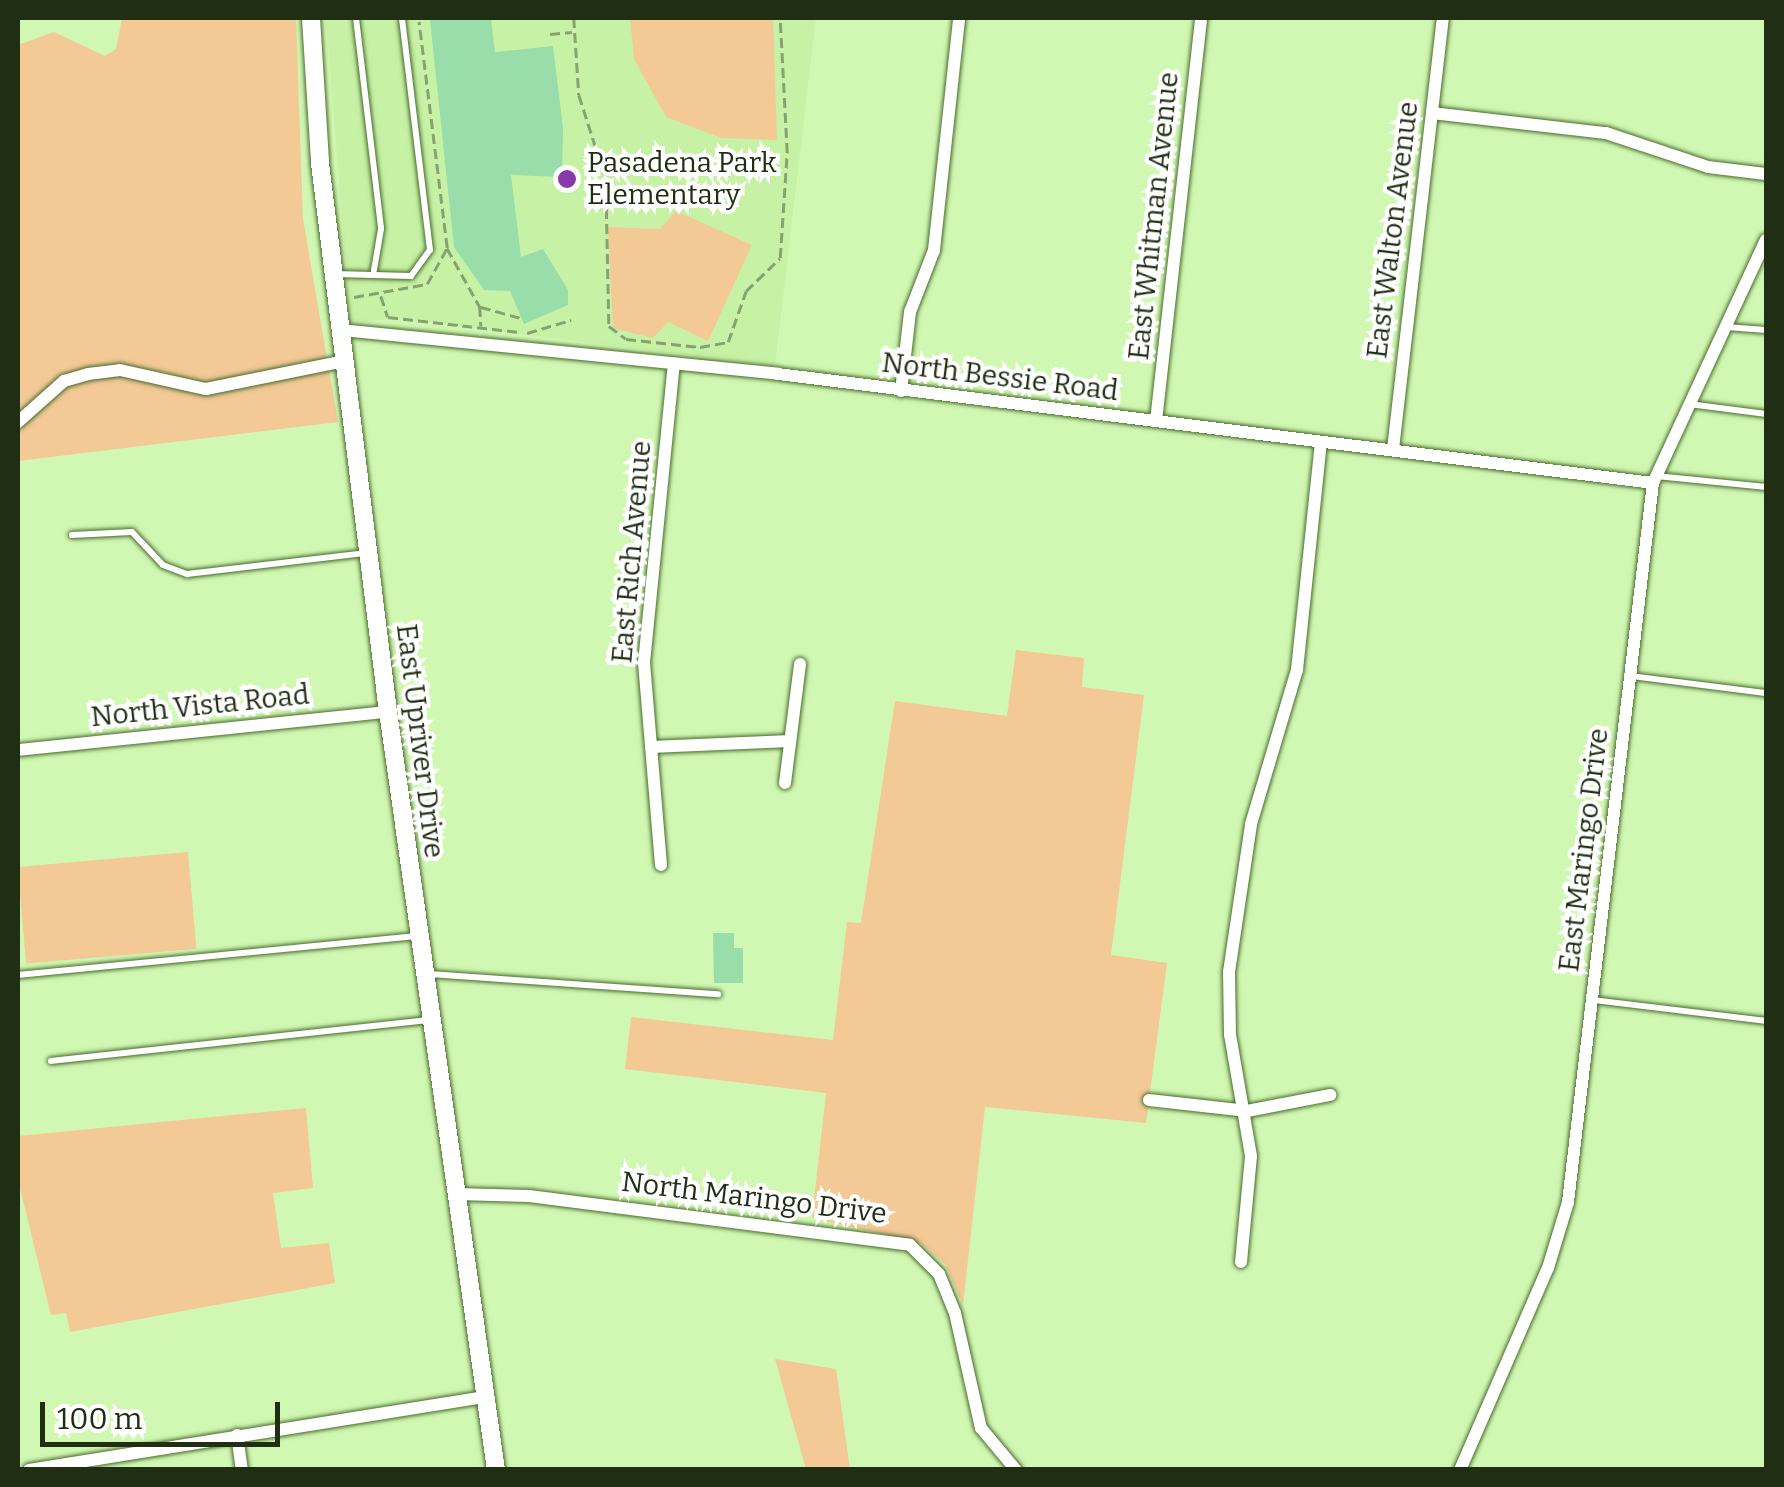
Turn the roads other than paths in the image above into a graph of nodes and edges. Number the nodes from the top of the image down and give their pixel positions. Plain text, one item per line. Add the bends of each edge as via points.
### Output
1 (311, 18) edge
2 (356, 18) edge
3 (402, 18) edge
4 (960, 18) edge
5 (1201, 18) edge
6 (1443, 18) edge
7 (1432, 114) junction
8 (1766, 174) edge
9 (1766, 240) edge
10 (374, 270) junction
11 (1760, 272) edge
12 (334, 274) junction
13 (1725, 327) junction
14 (341, 330) junction
15 (1766, 330) edge
16 (345, 361) junction
17 (674, 364) junction
18 (902, 391) junction
19 (1688, 404) junction
20 (1766, 414) edge
21 (1156, 421) junction
22 (18, 422) edge
23 (1321, 442) junction
24 (1394, 449) junction
25 (1654, 480) junction
26 (1766, 487) edge
27 (72, 535) dead end
28 (368, 553) junction
29 (800, 664) dead end
30 (1630, 676) junction
31 (1766, 693) edge
32 (388, 712) junction
33 (790, 741) junction
34 (651, 748) junction
35 (18, 750) edge
36 (785, 783) dead end
37 (661, 865) dead end
38 (417, 936) junction
39 (18, 975) edge
40 (423, 975) junction
41 (718, 994) dead end
42 (1592, 1000) junction
43 (430, 1020) junction
44 (1766, 1020) edge
45 (51, 1061) dead end
46 (1330, 1095) dead end
47 (1148, 1100) dead end
48 (1247, 1111) junction
49 (456, 1194) junction
50 (1241, 1262) dead end
51 (486, 1396) junction
52 (237, 1435) junction
53 (28, 1470) edge
54 (242, 1470) edge
55 (496, 1470) edge
56 (1016, 1470) edge
57 (1460, 1470) edge

1 - 12 main road, East Upriver Drive
2 - 10 lane via 381,230
3 - 10 lane via 430,250 411,276
4 - 18 street via 934,250 910,312
5 - 21 street, East Whitman Avenue
6 - 7 street, East Walton Avenue
7 - 8 street via 1606,133 1708,167
7 - 24 street, East Walton Avenue
9 - 11 street, East Maringo Drive
10 - 12 lane
11 - 13 street, East Maringo Drive
12 - 14 main road, East Upriver Drive
13 - 15 lane
13 - 19 street, East Maringo Drive
14 - 16 main road, East Upriver Drive
14 - 17 street, North Bessie Road
16 - 22 street via 206,389 120,370 88,374 64,382
16 - 28 main road, East Upriver Drive
17 - 18 street, North Bessie Road
17 - 34 street, East Rich Avenue via 645,637
18 - 21 street, North Bessie Road
19 - 20 lane
19 - 25 street, East Maringo Drive
21 - 23 street, North Bessie Road
23 - 24 street, North Bessie Road
23 - 48 street via 1296,670 1251,824 1229,972 1230,1035
24 - 25 street, North Bessie Road
25 - 26 lane
25 - 30 street, East Maringo Drive
27 - 28 lane via 132,532 163,566 187,574
28 - 32 main road, East Upriver Drive
29 - 33 street
30 - 31 lane
30 - 42 street, East Maringo Drive
32 - 35 street, North Vista Road
32 - 38 main road, East Upriver Drive
33 - 34 street
33 - 36 street
34 - 37 street, East Rich Avenue
38 - 39 lane
38 - 40 main road, East Upriver Drive
40 - 41 lane
40 - 43 main road, East Upriver Drive
42 - 44 lane
42 - 57 street, East Maringo Drive via 1568,1202 1548,1268
43 - 45 lane
43 - 49 main road, East Upriver Drive
46 - 48 street
47 - 48 street
48 - 50 street
49 - 51 main road, East Upriver Drive
49 - 56 street, North Maringo Drive via 529,1196 910,1244 939,1274 955,1313 980,1428
51 - 52 street
51 - 55 main road, East Upriver Drive
52 - 53 street
52 - 54 street

